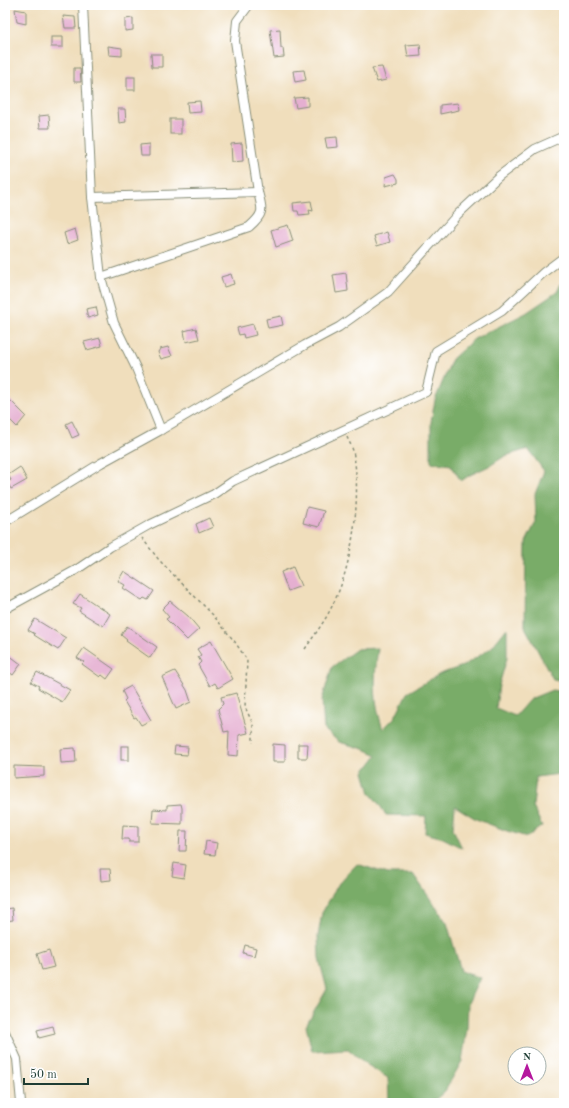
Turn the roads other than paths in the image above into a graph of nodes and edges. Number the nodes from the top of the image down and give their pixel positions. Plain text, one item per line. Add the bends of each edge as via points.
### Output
1 (83, 5) edge
2 (249, 5) edge
3 (564, 136) edge
4 (258, 192) junction
5 (92, 197) junction
6 (564, 257) edge
7 (101, 277) junction
8 (161, 430) junction
9 (5, 522) edge
10 (5, 609) edge
11 (5, 1032) edge
12 (21, 1103) edge

1 - 5 street
2 - 4 street via 237,20 234,41
3 - 8 street via 535,149 499,176 458,214 388,292 339,328 305,345
4 - 5 street
4 - 7 street via 262,207 260,218 249,227
5 - 7 street
6 - 10 street via 502,311 436,351 426,392 233,481 214,494 138,531 76,570
7 - 8 street via 114,323 136,368
8 - 9 street via 101,463
11 - 12 street via 17,1059

